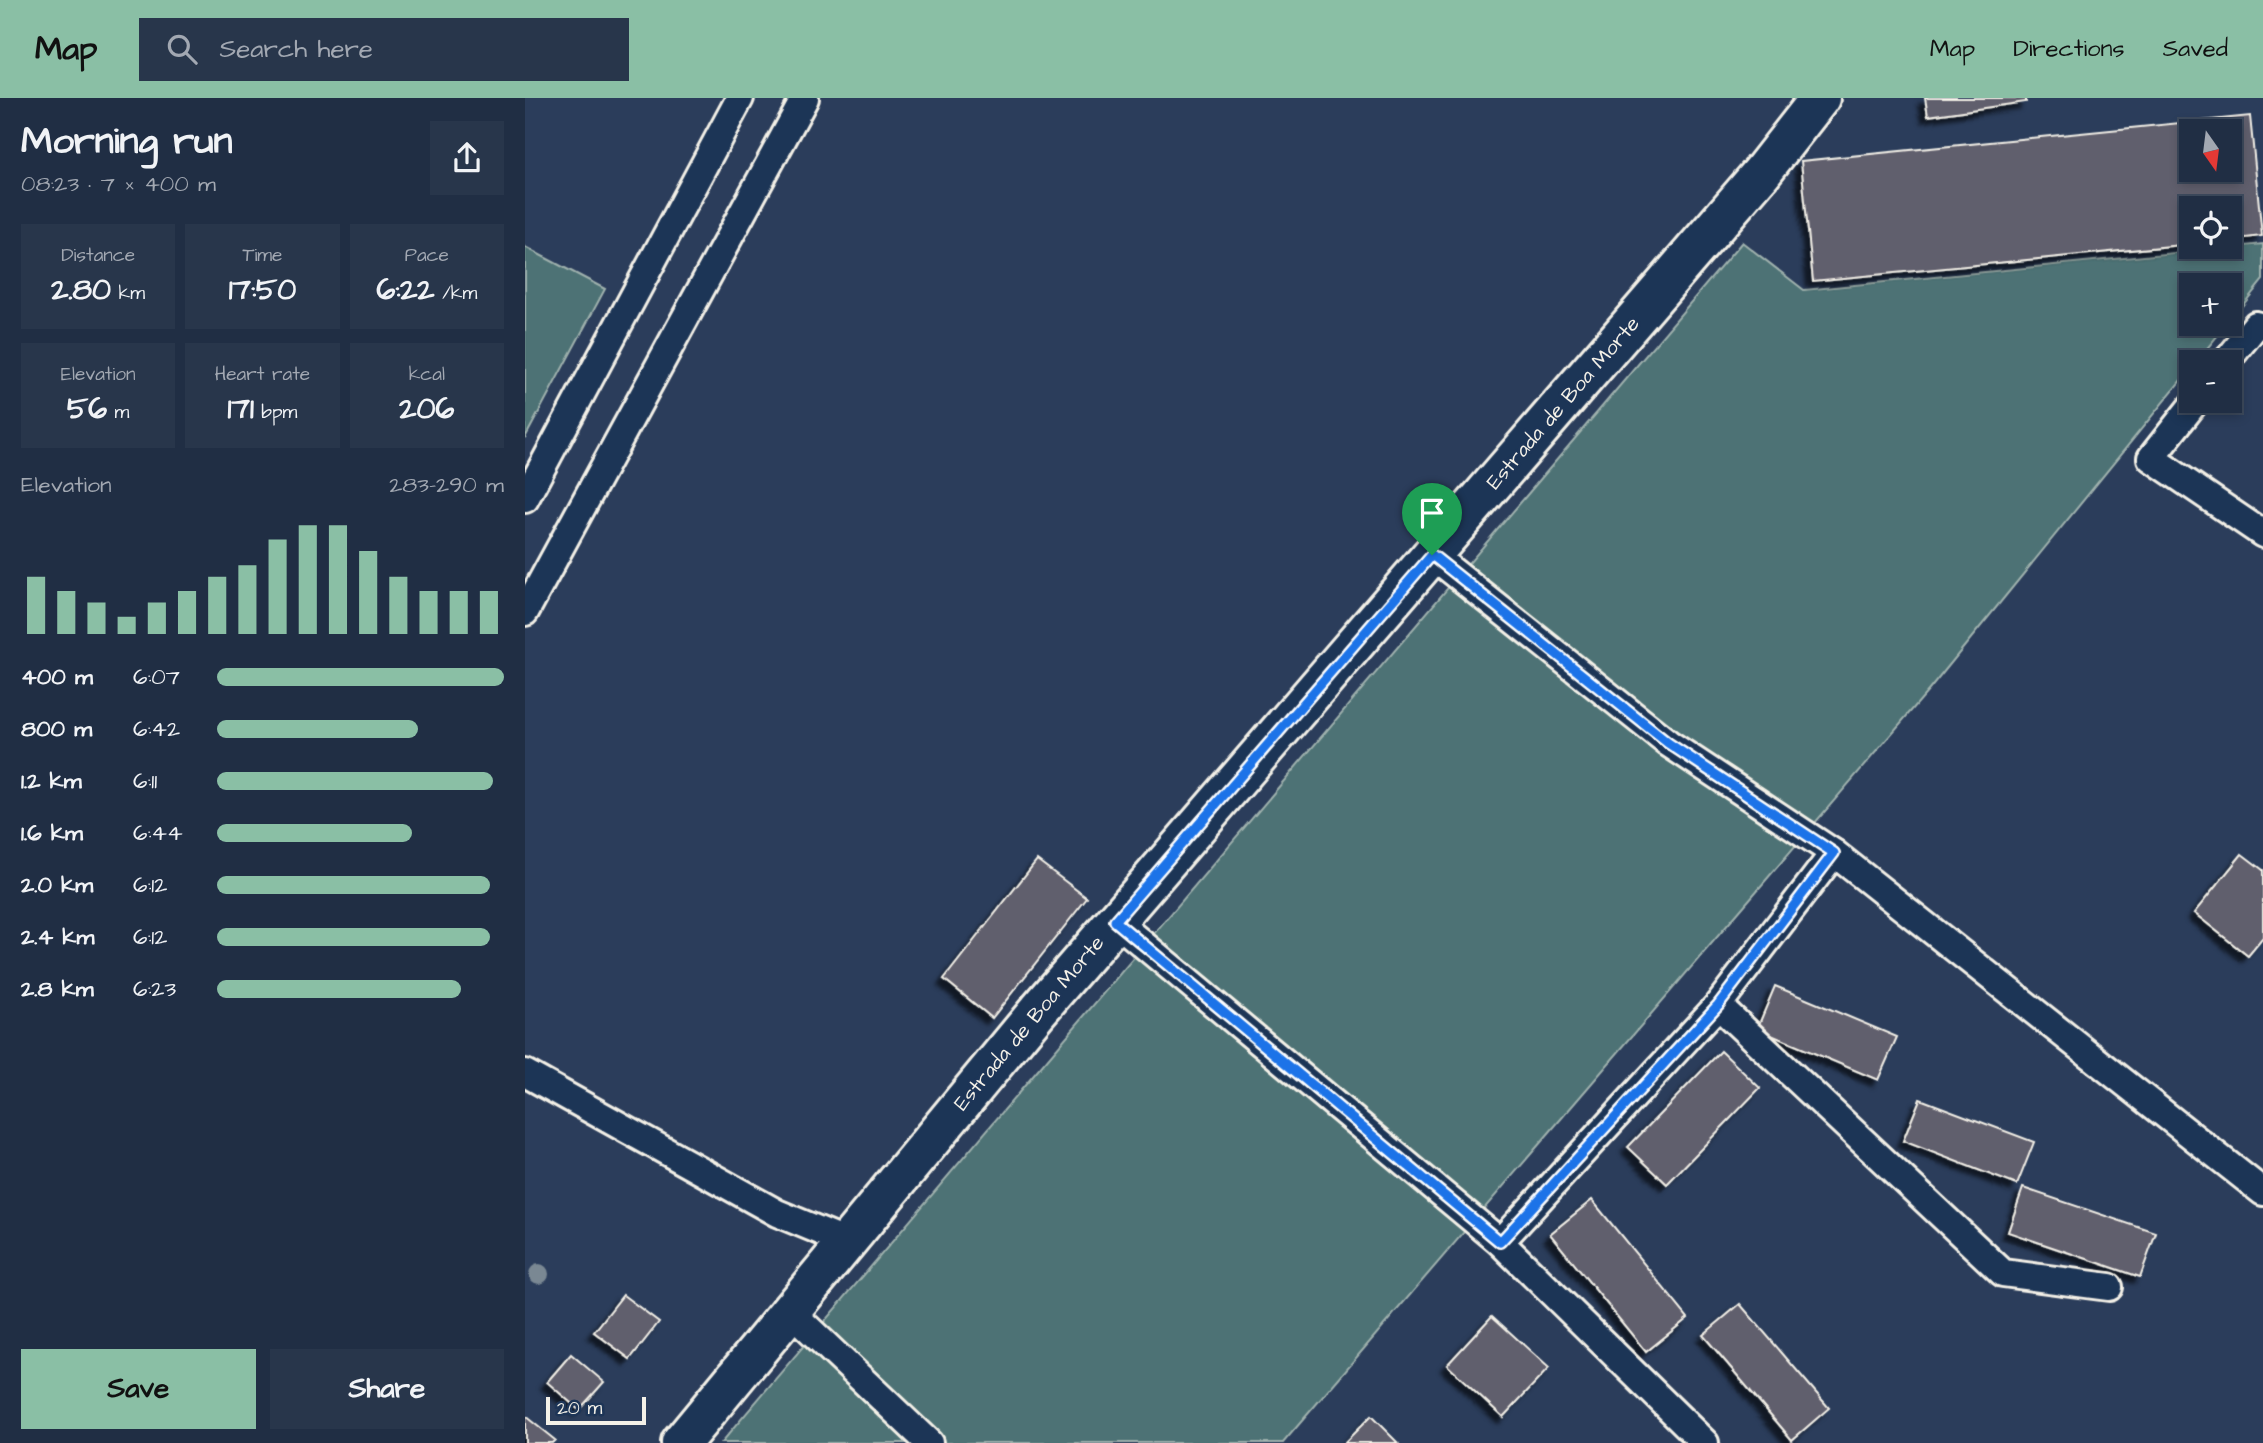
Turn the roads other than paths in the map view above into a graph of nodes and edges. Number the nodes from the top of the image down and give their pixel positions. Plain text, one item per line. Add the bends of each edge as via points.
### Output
1 (740, 98) edge
2 (805, 98) edge
3 (1819, 98) edge
4 (2261, 323) edge
5 (2237, 350) edge
6 (2187, 413) edge
7 (525, 499) edge
8 (2263, 534) edge
9 (1432, 555) junction
10 (525, 612) edge
11 (1834, 853) junction
12 (1115, 921) junction
13 (1718, 1005) junction
14 (525, 1073) edge
15 (2263, 1192) edge
16 (847, 1242) junction
17 (1500, 1242) junction
18 (2109, 1287) dead end
19 (790, 1311) junction
20 (681, 1443) edge
21 (929, 1443) edge
22 (1705, 1443) edge

1 - 7 street
2 - 10 street
3 - 9 main road, Estrada de Boa Morte via 1762,172
4 - 5 street
6 - 8 street via 2151,458
9 - 11 street via 1668,743
9 - 12 main road, Estrada de Boa Morte
11 - 13 street
11 - 15 street
12 - 16 main road, Estrada de Boa Morte
12 - 17 street
13 - 17 street
13 - 18 street via 2003,1273
14 - 16 street via 777,1213
16 - 19 main road, Estrada de Boa Morte
17 - 22 street
19 - 20 main road, Estrada de Boa Morte
19 - 21 street

